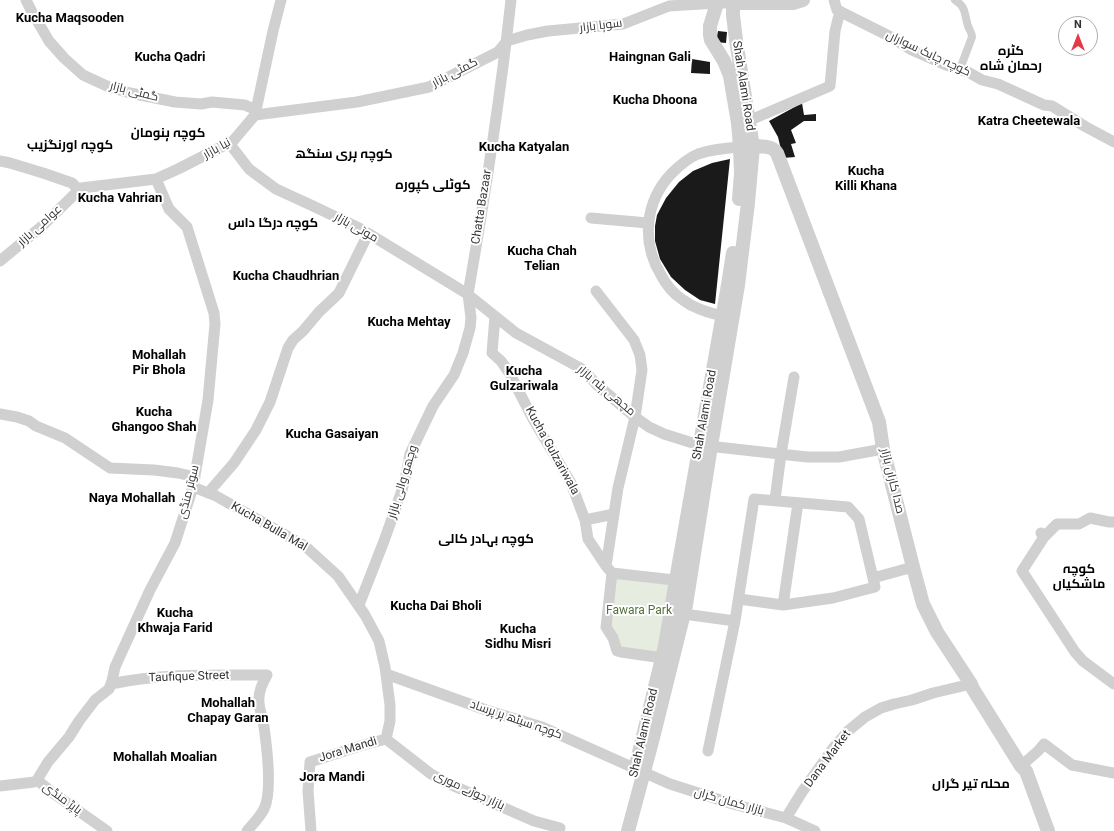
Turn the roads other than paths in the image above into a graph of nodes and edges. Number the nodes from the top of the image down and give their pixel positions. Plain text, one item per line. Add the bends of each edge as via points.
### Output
1 (26, 0) edge
2 (281, 0) edge
3 (511, 0) edge
4 (803, 0) edge
5 (834, 0) edge
6 (955, 0) edge
7 (718, 1) edge
8 (734, 2) edge
9 (840, 11) junction
10 (507, 41) junction
11 (960, 69) junction
12 (255, 113) junction
13 (743, 122) junction
14 (1114, 142) edge
15 (229, 143) junction
16 (746, 147) junction
17 (0, 161) edge
18 (156, 179) junction
19 (80, 190) junction
20 (591, 218) dead end
21 (648, 223) junction
22 (368, 234) junction
23 (0, 261) edge
24 (596, 291) dead end
25 (468, 294) junction
26 (495, 316) junction
27 (722, 316) junction
28 (794, 377) dead end
29 (0, 414) edge
30 (635, 416) junction
31 (705, 445) junction
32 (883, 449) junction
33 (780, 454) junction
34 (194, 482) junction
35 (208, 493) junction
36 (775, 500) junction
37 (798, 503) junction
38 (614, 514) junction
39 (585, 520) junction
40 (1114, 522) edge
41 (913, 567) junction
42 (609, 570) junction
43 (873, 578) junction
44 (676, 580) junction
45 (690, 582) junction
46 (739, 598) junction
47 (359, 605) junction
48 (783, 605) junction
49 (684, 614) junction
50 (735, 621) junction
51 (667, 658) junction
52 (386, 674) junction
53 (111, 684) junction
54 (971, 684) junction
55 (1114, 684) edge
56 (386, 739) junction
57 (708, 751) dead end
58 (1021, 766) junction
59 (640, 770) junction
60 (1114, 773) edge
61 (37, 780) junction
62 (0, 786) edge
63 (786, 818) junction
64 (560, 828) dead end
65 (107, 831) edge
66 (247, 831) edge
67 (311, 831) edge
68 (619, 831) edge
69 (628, 831) edge
70 (815, 831) edge
71 (1048, 831) edge

1 - 12 street, گمٹی بازار via 49,41 83,75 108,87 130,93 175,102 245,105
2 - 12 street, نیا بازار
3 - 10 street, Chatta Bazaar
4 - 8 street via 793,3
5 - 9 street via 837,10
6 - 11 street via 965,11 968,27 972,32
7 - 8 street, سوہا بازار
7 - 10 street, سوہا بازار via 669,6 623,24 548,31
7 - 13 street, Shah Alami Road via 710,26 711,40 730,76
8 - 13 street, Shah Alami Road via 733,16
9 - 11 street, کوچہ چابک سواراں via 912,50
9 - 13 street via 834,31 830,86
10 - 12 street, گمٹی بازار via 498,52 429,87 357,102
10 - 25 street, Chatta Bazaar
11 - 14 street, کوچہ چابک سواراں via 1044,105 1052,106
12 - 15 street, نیا بازار
13 - 16 street, Shah Alami Road
15 - 18 street, نیا بازار
15 - 22 street, موتی بازار via 249,169 276,189
16 - 21 street via 718,148 697,155 679,166 664,182 653,202
16 - 27 street, Shah Alami Road
16 - 31 street, Shah Alami Road via 748,203 738,285
16 - 32 street, صدا کاراں بازار via 767,147 777,153 878,422
17 - 19 street via 43,173 72,184
18 - 19 street, نیا بازار
18 - 34 street, سوتر منڈی via 170,209 187,227 214,313 208,400
19 - 23 street, عوامی بازار
20 - 21 street
21 - 27 street via 649,245 655,266 666,285 682,300 701,311
22 - 25 street, موتی بازار
22 - 35 street via 339,293 288,348 270,402 256,430 234,463
24 - 30 street via 634,340 640,355 642,370
25 - 26 street, مچھی ہٹہ بازار
25 - 47 street, وچھو والی بازار via 471,318 463,353 454,375 433,406 410,454 405,480
26 - 30 street, مچھی ہٹہ بازار via 516,333 584,370 596,384
26 - 39 street, Kucha Gulzariwala via 492,353 502,361 510,374 571,483
27 - 31 street, Shah Alami Road
28 - 33 street
29 - 34 street, Kucha Bulla Mal via 29,421 65,438 110,468 178,473
30 - 31 street, مچھی ہٹہ بازار via 664,434
30 - 38 street
31 - 33 street, مچھی ہٹہ بازار
31 - 44 street, Shah Alami Road
31 - 45 street, Shah Alami Road
32 - 33 street, مچھی ہٹہ بازار via 839,457
32 - 41 street, صدا کاراں بازار
33 - 36 street
34 - 35 street, Kucha Bulla Mal
34 - 53 street, سوتر منڈی via 175,542 115,667
35 - 47 street, Kucha Bulla Mal via 305,546 338,576
36 - 37 street
36 - 46 street via 754,498
37 - 43 street via 848,507 859,519
37 - 48 street
38 - 39 street
38 - 42 street
39 - 42 street, Kucha Gulzariwala via 588,539
40 - 55 street via 1090,518 1079,524 1057,524 1043,535 1022,571 1074,652
41 - 43 street
41 - 54 street, صدا کاراں بازار via 923,604 937,632
42 - 44 street
42 - 51 street via 606,627 617,651
43 - 48 street via 875,587 833,598
44 - 45 street
44 - 51 street, Shah Alami Road via 665,646
45 - 49 street, Shah Alami Road
46 - 48 street
46 - 50 street
47 - 52 street, Kucha Bulla Mal via 379,641
49 - 50 street
49 - 51 street, Shah Alami Road
50 - 57 street
51 - 59 street, Shah Alami Road
52 - 56 street, Kucha Bulla Mal via 390,705
52 - 59 street, کوچہ سیٹھ ہر پرساد via 542,727
53 - 61 street, سوتر منڈی via 109,689 95,700
53 - 66 street, Taufique Street via 183,675 267,675 259,698 268,766 268,796 265,808
54 - 58 street, صدا کاراں بازار
54 - 63 street, Dana Market via 881,708 865,717 834,747
56 - 64 street, بازار جوڑے موری via 430,774 447,783 534,821
56 - 67 street, Jora Mandi via 310,762 308,791
58 - 60 street via 1044,744 1072,766
58 - 71 street, صدا کاراں بازار via 1026,771
59 - 63 street, بازار کمان گراں via 670,784
59 - 68 street, Shah Alami Road
59 - 69 street, Shah Alami Road
61 - 62 street
61 - 65 street, پاپڑ منڈی
63 - 70 street, بازار کمان گراں

